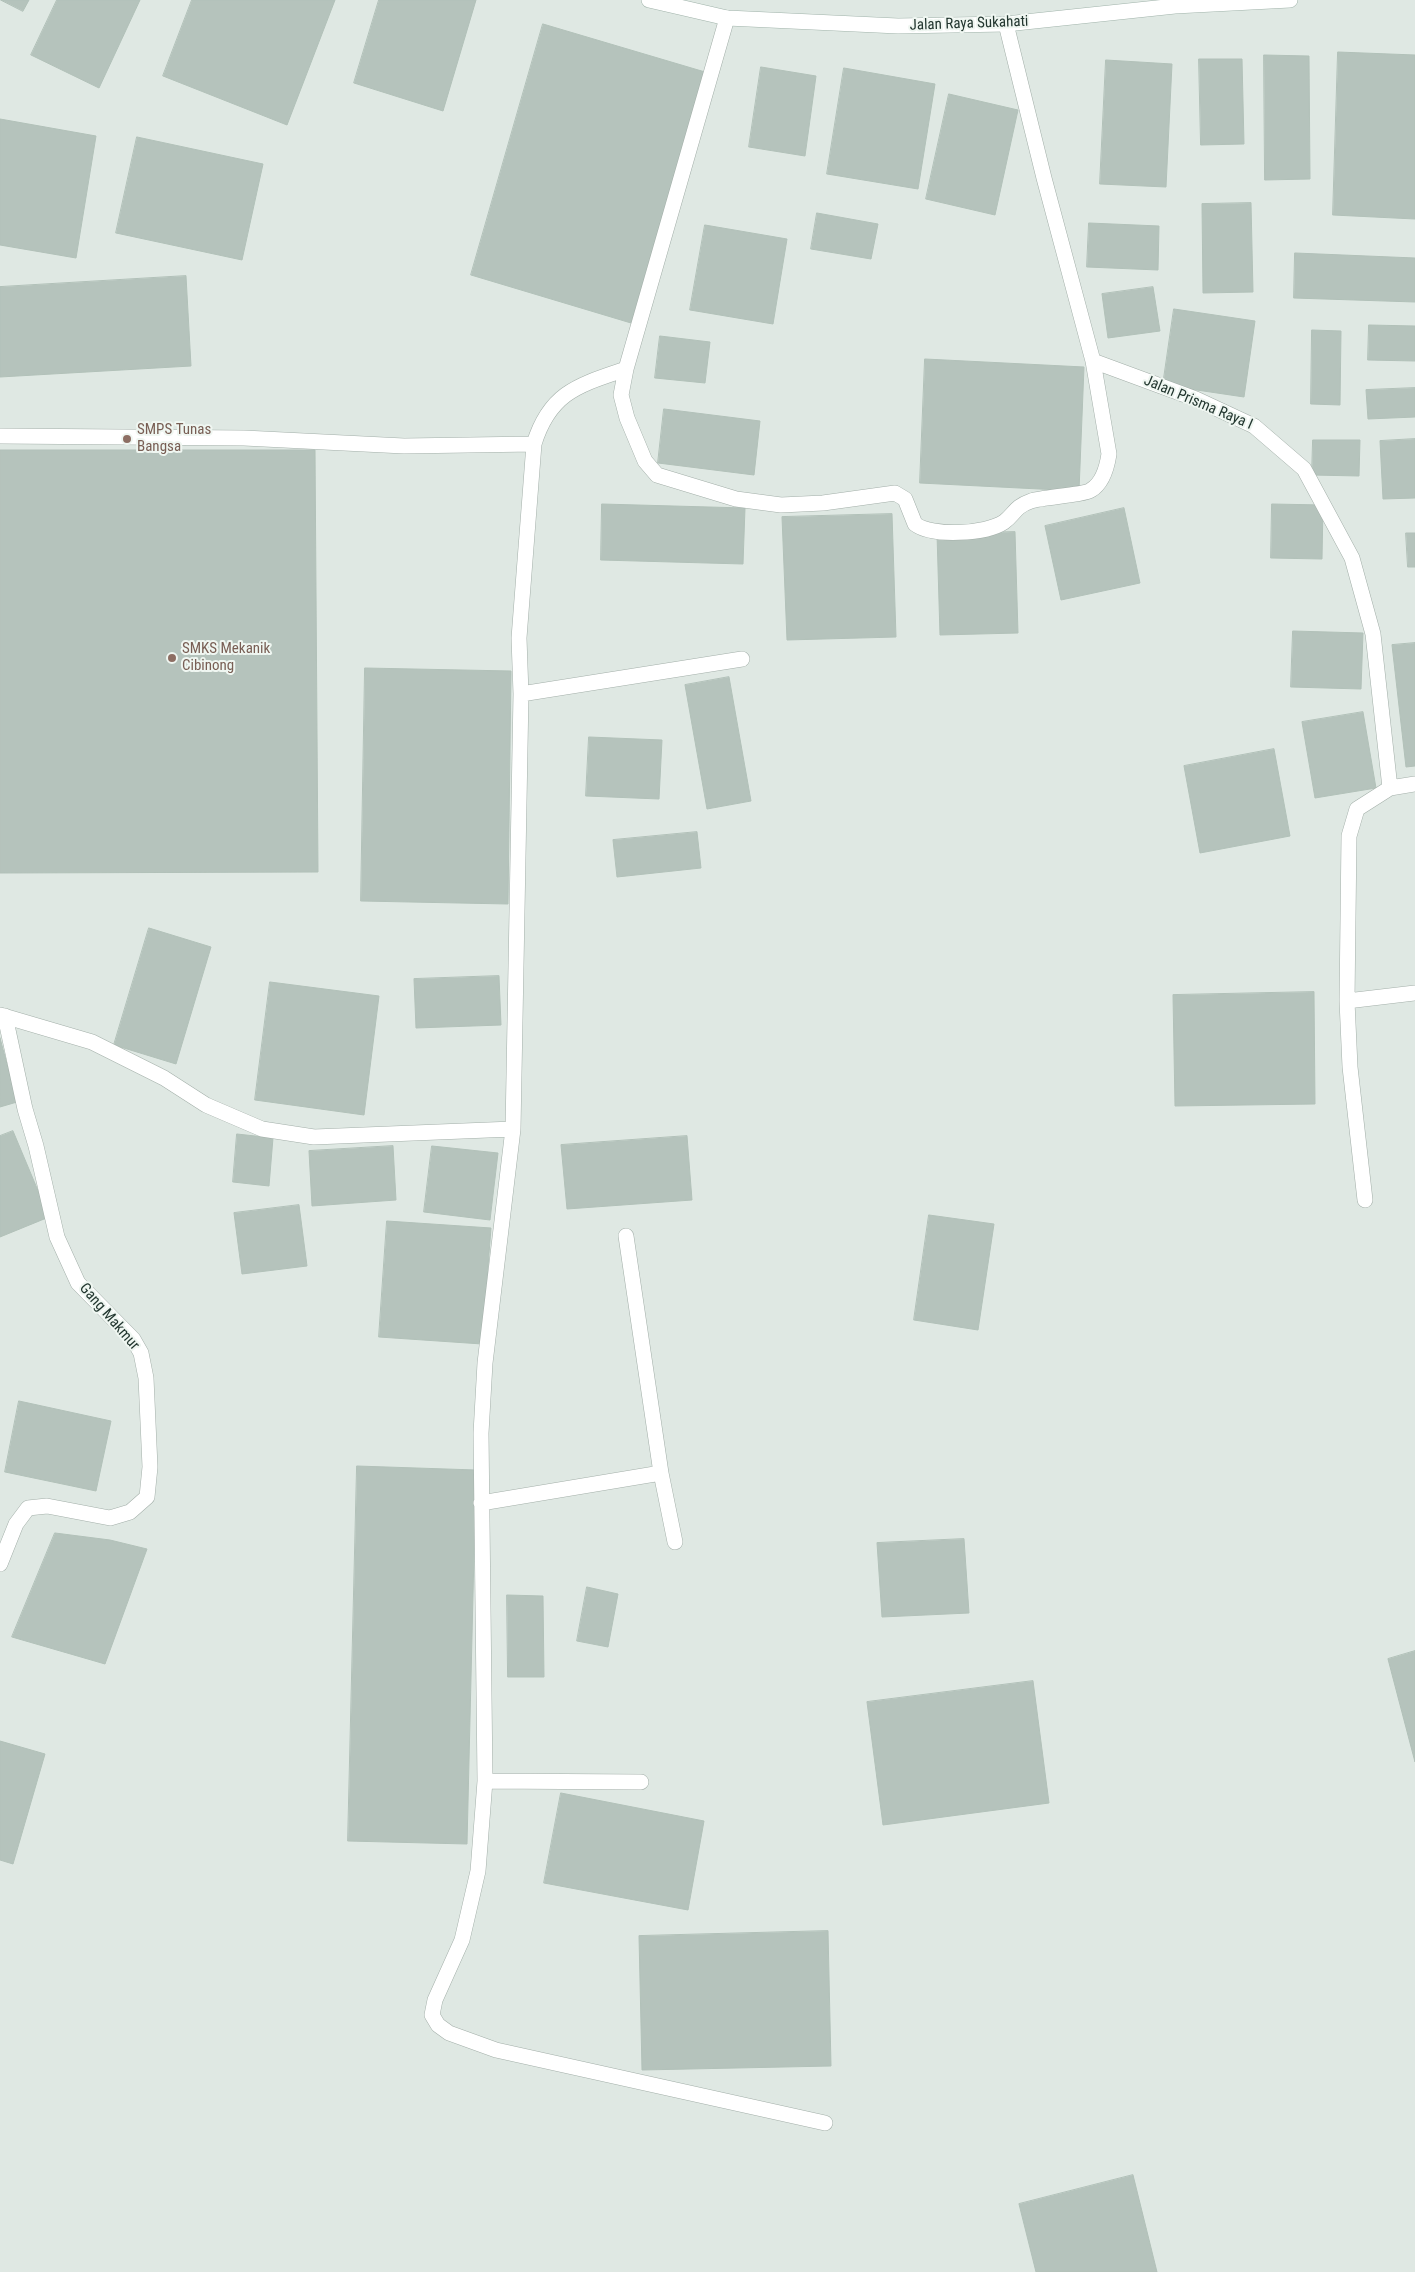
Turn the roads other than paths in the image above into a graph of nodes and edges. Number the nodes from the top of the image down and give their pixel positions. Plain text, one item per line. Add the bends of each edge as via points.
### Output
1 (649, 0) edge
2 (1290, 0) edge
3 (1174, 3) edge
4 (727, 18) junction
5 (1006, 24) junction
6 (1094, 361) junction
7 (626, 369) junction
8 (0, 436) edge
9 (534, 444) junction
10 (742, 658) dead end
11 (520, 694) junction
12 (1415, 784) edge
13 (1390, 788) junction
14 (1415, 993) edge
15 (1347, 1001) junction
16 (3, 1016) edge
17 (513, 1129) junction
18 (1364, 1200) dead end
19 (626, 1236) dead end
20 (661, 1473) junction
21 (481, 1503) junction
22 (675, 1542) dead end
23 (0, 1564) edge
24 (485, 1781) junction
25 (641, 1782) dead end
26 (825, 2123) dead end

1 - 4 street, Jalan Raya Sukahati
2 - 3 street, Jalan Raya Sukahati
3 - 5 street, Jalan Raya Sukahati
4 - 5 street, Jalan Raya Sukahati via 898,26
4 - 7 street
5 - 6 street via 1048,197
6 - 7 street via 1109,454 1103,476 1090,491 1030,502 1015,508 1005,521 992,527 942,532 915,524 905,499 895,493 781,505 736,499 657,475 645,461 627,418 621,395
6 - 13 street, Jalan Prisma Raya I via 1196,399 1254,426 1304,469 1352,558 1373,634
7 - 9 street via 588,381 559,399 539,428
8 - 9 street via 234,438 404,446
9 - 11 street via 519,638
10 - 11 street
11 - 17 street
12 - 13 street
13 - 15 street via 1357,809 1349,836
14 - 15 street
15 - 18 street via 1350,1067
16 - 17 street via 92,1042 164,1078 206,1105 262,1129 314,1137
16 - 23 street, Gang Makmur via 58,1237 78,1283 141,1352 146,1378 150,1467 147,1497 130,1512 110,1518 47,1506 28,1508 16,1524
17 - 21 street via 485,1363
19 - 20 street
20 - 21 street
20 - 22 street
21 - 24 street
24 - 25 street
24 - 26 street via 478,1871 462,1940 435,2000 432,2015 438,2024 463,2039 496,2050

